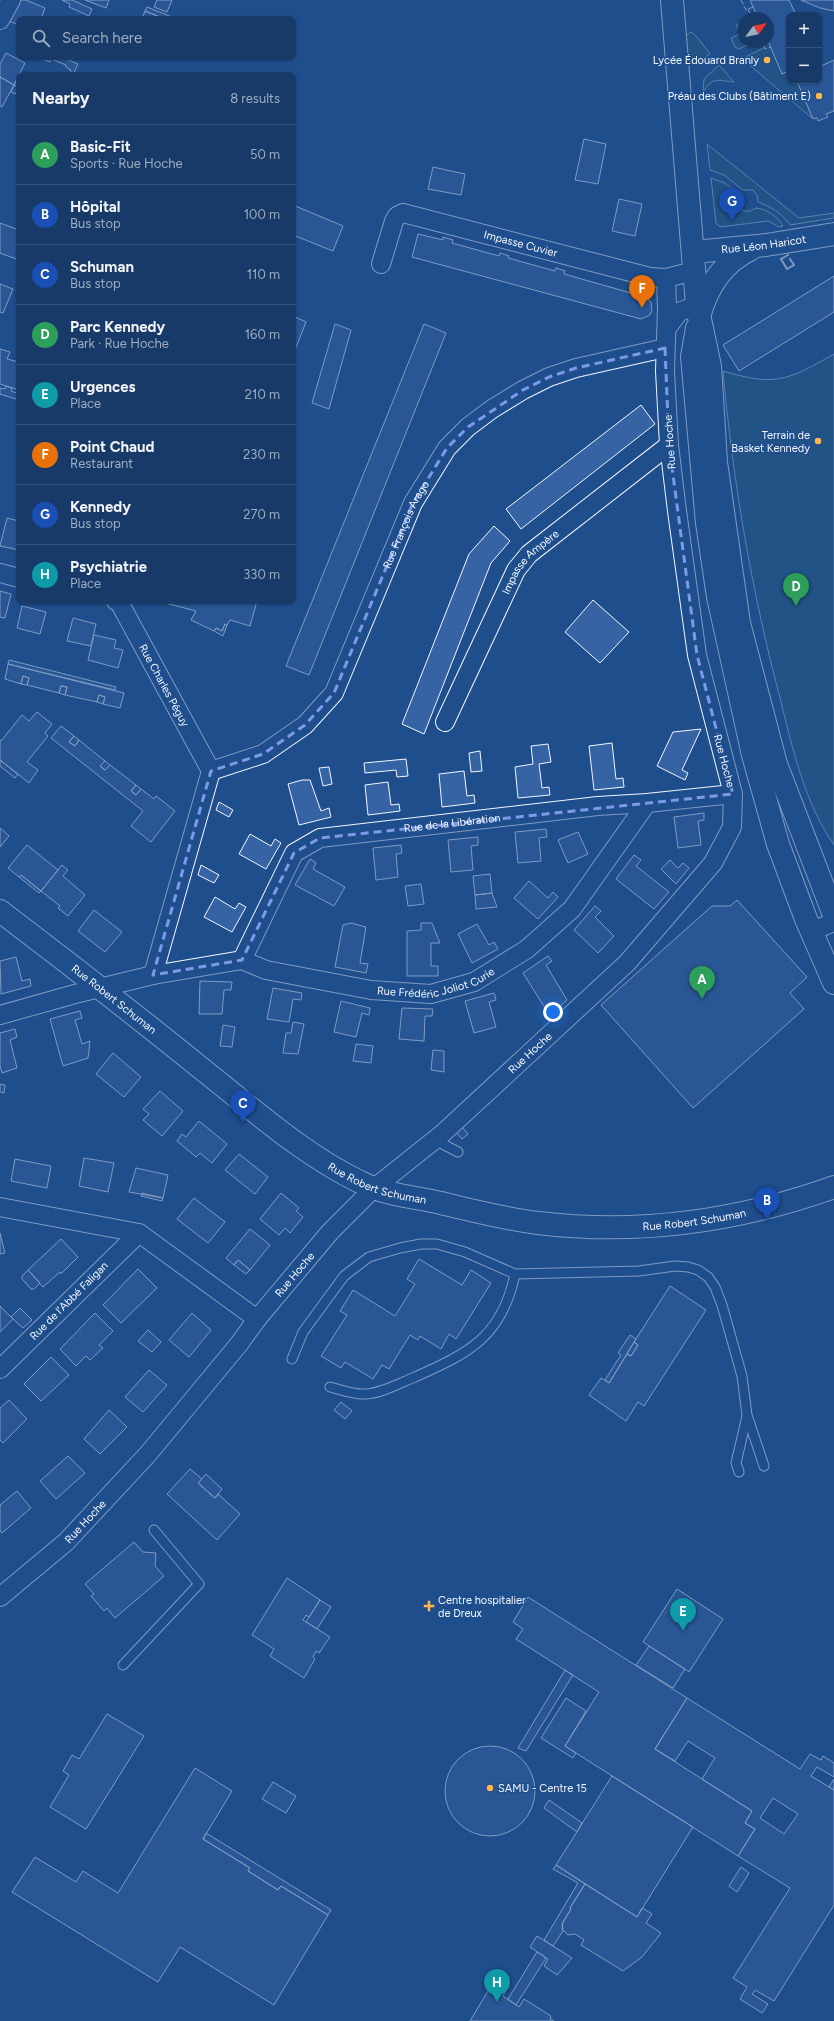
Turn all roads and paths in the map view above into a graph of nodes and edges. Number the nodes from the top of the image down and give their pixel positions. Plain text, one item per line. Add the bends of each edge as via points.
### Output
1 (11, 0) edge
2 (672, 0) edge
3 (0, 20) edge
4 (834, 234) edge
5 (766, 245) junction
6 (694, 261) junction
7 (381, 264) dead end
8 (666, 278) junction
9 (698, 311) junction
10 (667, 328) junction
11 (665, 348) junction
12 (669, 446) junction
13 (0, 573) edge
14 (16, 577) edge
15 (120, 604) edge
16 (445, 722) dead end
17 (211, 772) junction
18 (733, 794) junction
19 (647, 803) junction
20 (0, 911) edge
21 (834, 915) edge
22 (834, 922) edge
23 (812, 931) junction
24 (242, 960) junction
25 (153, 975) junction
26 (834, 983) edge
27 (100, 988) junction
28 (0, 1015) edge
29 (435, 1140) junction
30 (458, 1152) dead end
31 (834, 1187) edge
32 (373, 1189) junction
33 (0, 1207) edge
34 (138, 1233) junction
35 (515, 1274) junction
36 (257, 1319) junction
37 (292, 1359) dead end
38 (0, 1369) edge
39 (330, 1387) dead end
40 (748, 1415) junction
41 (764, 1466) dead end
42 (739, 1472) dead end
43 (154, 1530) dead end
44 (0, 1597) edge
45 (123, 1665) dead end

1 - 3 street
2 - 6 main road
4 - 5 main road, Rue Léon Haricot
5 - 6 main road, Rue Léon Haricot
5 - 9 main road via 741,254 724,267
6 - 8 street, Impasse Cuvier
6 - 9 main road
7 - 8 street, Impasse Cuvier via 395,218 407,213 650,277
8 - 10 street, Rue Hoche
9 - 10 street via 679,312
9 - 21 main road via 710,366 716,462 739,623 776,764
9 - 23 main road via 692,357 707,523 718,597 752,756 778,844
10 - 11 street, Rue Hoche
11 - 12 street, Rue Hoche
11 - 17 street, Rue François Arago via 576,368 549,377 516,394 468,427 447,448 413,503 334,693 305,724 263,754
12 - 16 street, Impasse Ampère via 529,554 516,570
12 - 18 street, Rue Hoche via 697,655
13 - 14 street
15 - 17 street, Rue Charles Péguy
17 - 25 street
18 - 19 street, Rue de la Libération
18 - 29 street, Rue Hoche via 732,827 713,863 627,963
19 - 24 street, Rue de la Libération via 598,806 320,838 294,853
19 - 24 street, Rue Frédéric Joliot Curie via 572,909 528,949 474,982 431,994 371,990 266,970
20 - 27 main road, Rue Robert Schuman
22 - 23 street
23 - 26 main road
24 - 25 street
25 - 27 street
27 - 28 street
27 - 32 main road, Rue Robert Schuman via 301,1146
29 - 30 lane
29 - 32 street, Rue Hoche
31 - 32 main road, Rue Robert Schuman via 727,1216 693,1223 640,1227 540,1224
32 - 36 street, Rue Hoche via 330,1232
33 - 34 street
34 - 36 street
34 - 38 street, Rue de l'Abbé Faligan
35 - 37 lane via 465,1252 437,1244 421,1244 369,1257 344,1276 303,1332
35 - 39 lane via 511,1293 488,1334 458,1358 380,1391 359,1393
35 - 40 lane via 639,1271 675,1266 698,1270 708,1277 715,1287 722,1305 742,1376
36 - 44 street, Rue Hoche via 143,1460 66,1542
40 - 41 lane
40 - 42 lane via 736,1463
43 - 45 lane via 199,1584

